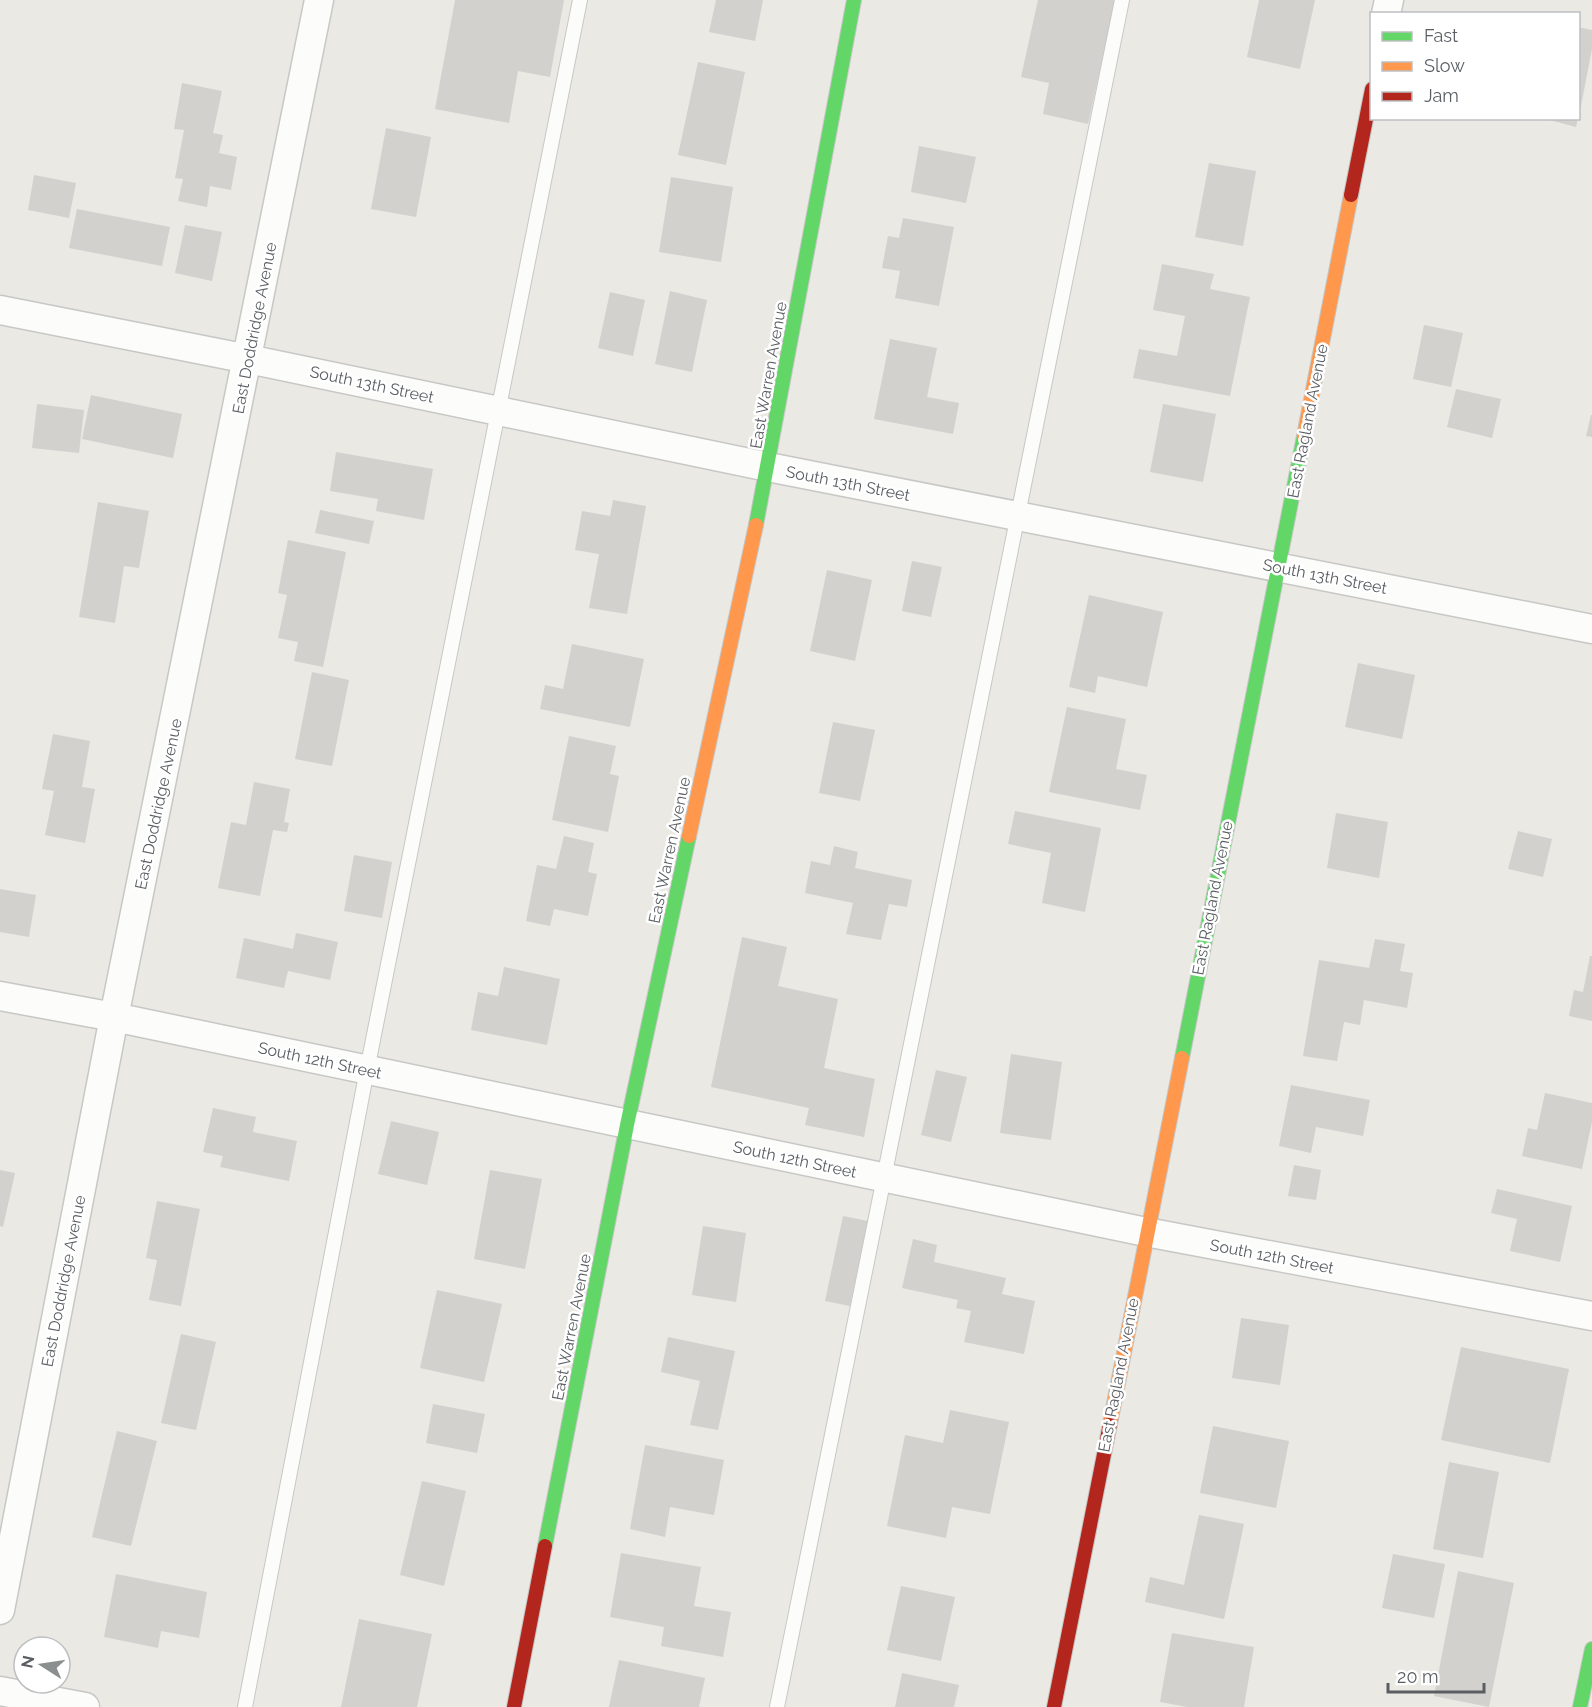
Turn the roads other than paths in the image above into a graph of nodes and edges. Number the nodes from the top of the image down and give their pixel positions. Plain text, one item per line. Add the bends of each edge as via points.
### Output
1 (319, 0) edge
2 (580, 0) edge
3 (854, 0) edge
4 (1122, 0) edge
5 (1370, 94) edge
6 (0, 310) edge
7 (248, 359) junction
8 (500, 411) junction
9 (768, 467) junction
10 (1017, 516) junction
11 (1278, 567) junction
12 (1592, 628) edge
13 (0, 996) edge
14 (114, 1017) junction
15 (367, 1070) junction
16 (627, 1125) junction
17 (882, 1177) junction
18 (1146, 1232) junction
19 (1592, 1316) edge
20 (0, 1610) edge
21 (1592, 1649) edge
22 (0, 1690) edge
23 (85, 1707) edge
24 (245, 1707) edge
25 (514, 1707) edge
26 (777, 1707) edge
27 (1054, 1707) edge
28 (1580, 1707) edge

1 - 7 street, East Doddridge Avenue
2 - 8 lane
3 - 9 street, East Warren Avenue
4 - 10 lane
5 - 11 street, East Ragland Avenue
6 - 7 street, South 13th Street
7 - 8 street, South 13th Street
7 - 14 street, East Doddridge Avenue
8 - 9 street, South 13th Street
8 - 15 lane
9 - 10 street, South 13th Street
9 - 16 street, East Warren Avenue
10 - 11 street, South 13th Street
10 - 17 lane
11 - 12 street, South 13th Street
11 - 18 street, East Ragland Avenue
13 - 14 street, South 12th Street
14 - 15 street, South 12th Street
14 - 20 street, East Doddridge Avenue
15 - 16 street, South 12th Street
15 - 24 lane
16 - 17 street, South 12th Street
16 - 25 street, East Warren Avenue
17 - 18 street, South 12th Street
17 - 26 lane
18 - 19 street, South 12th Street
18 - 27 street, East Ragland Avenue
21 - 28 street
22 - 23 street

